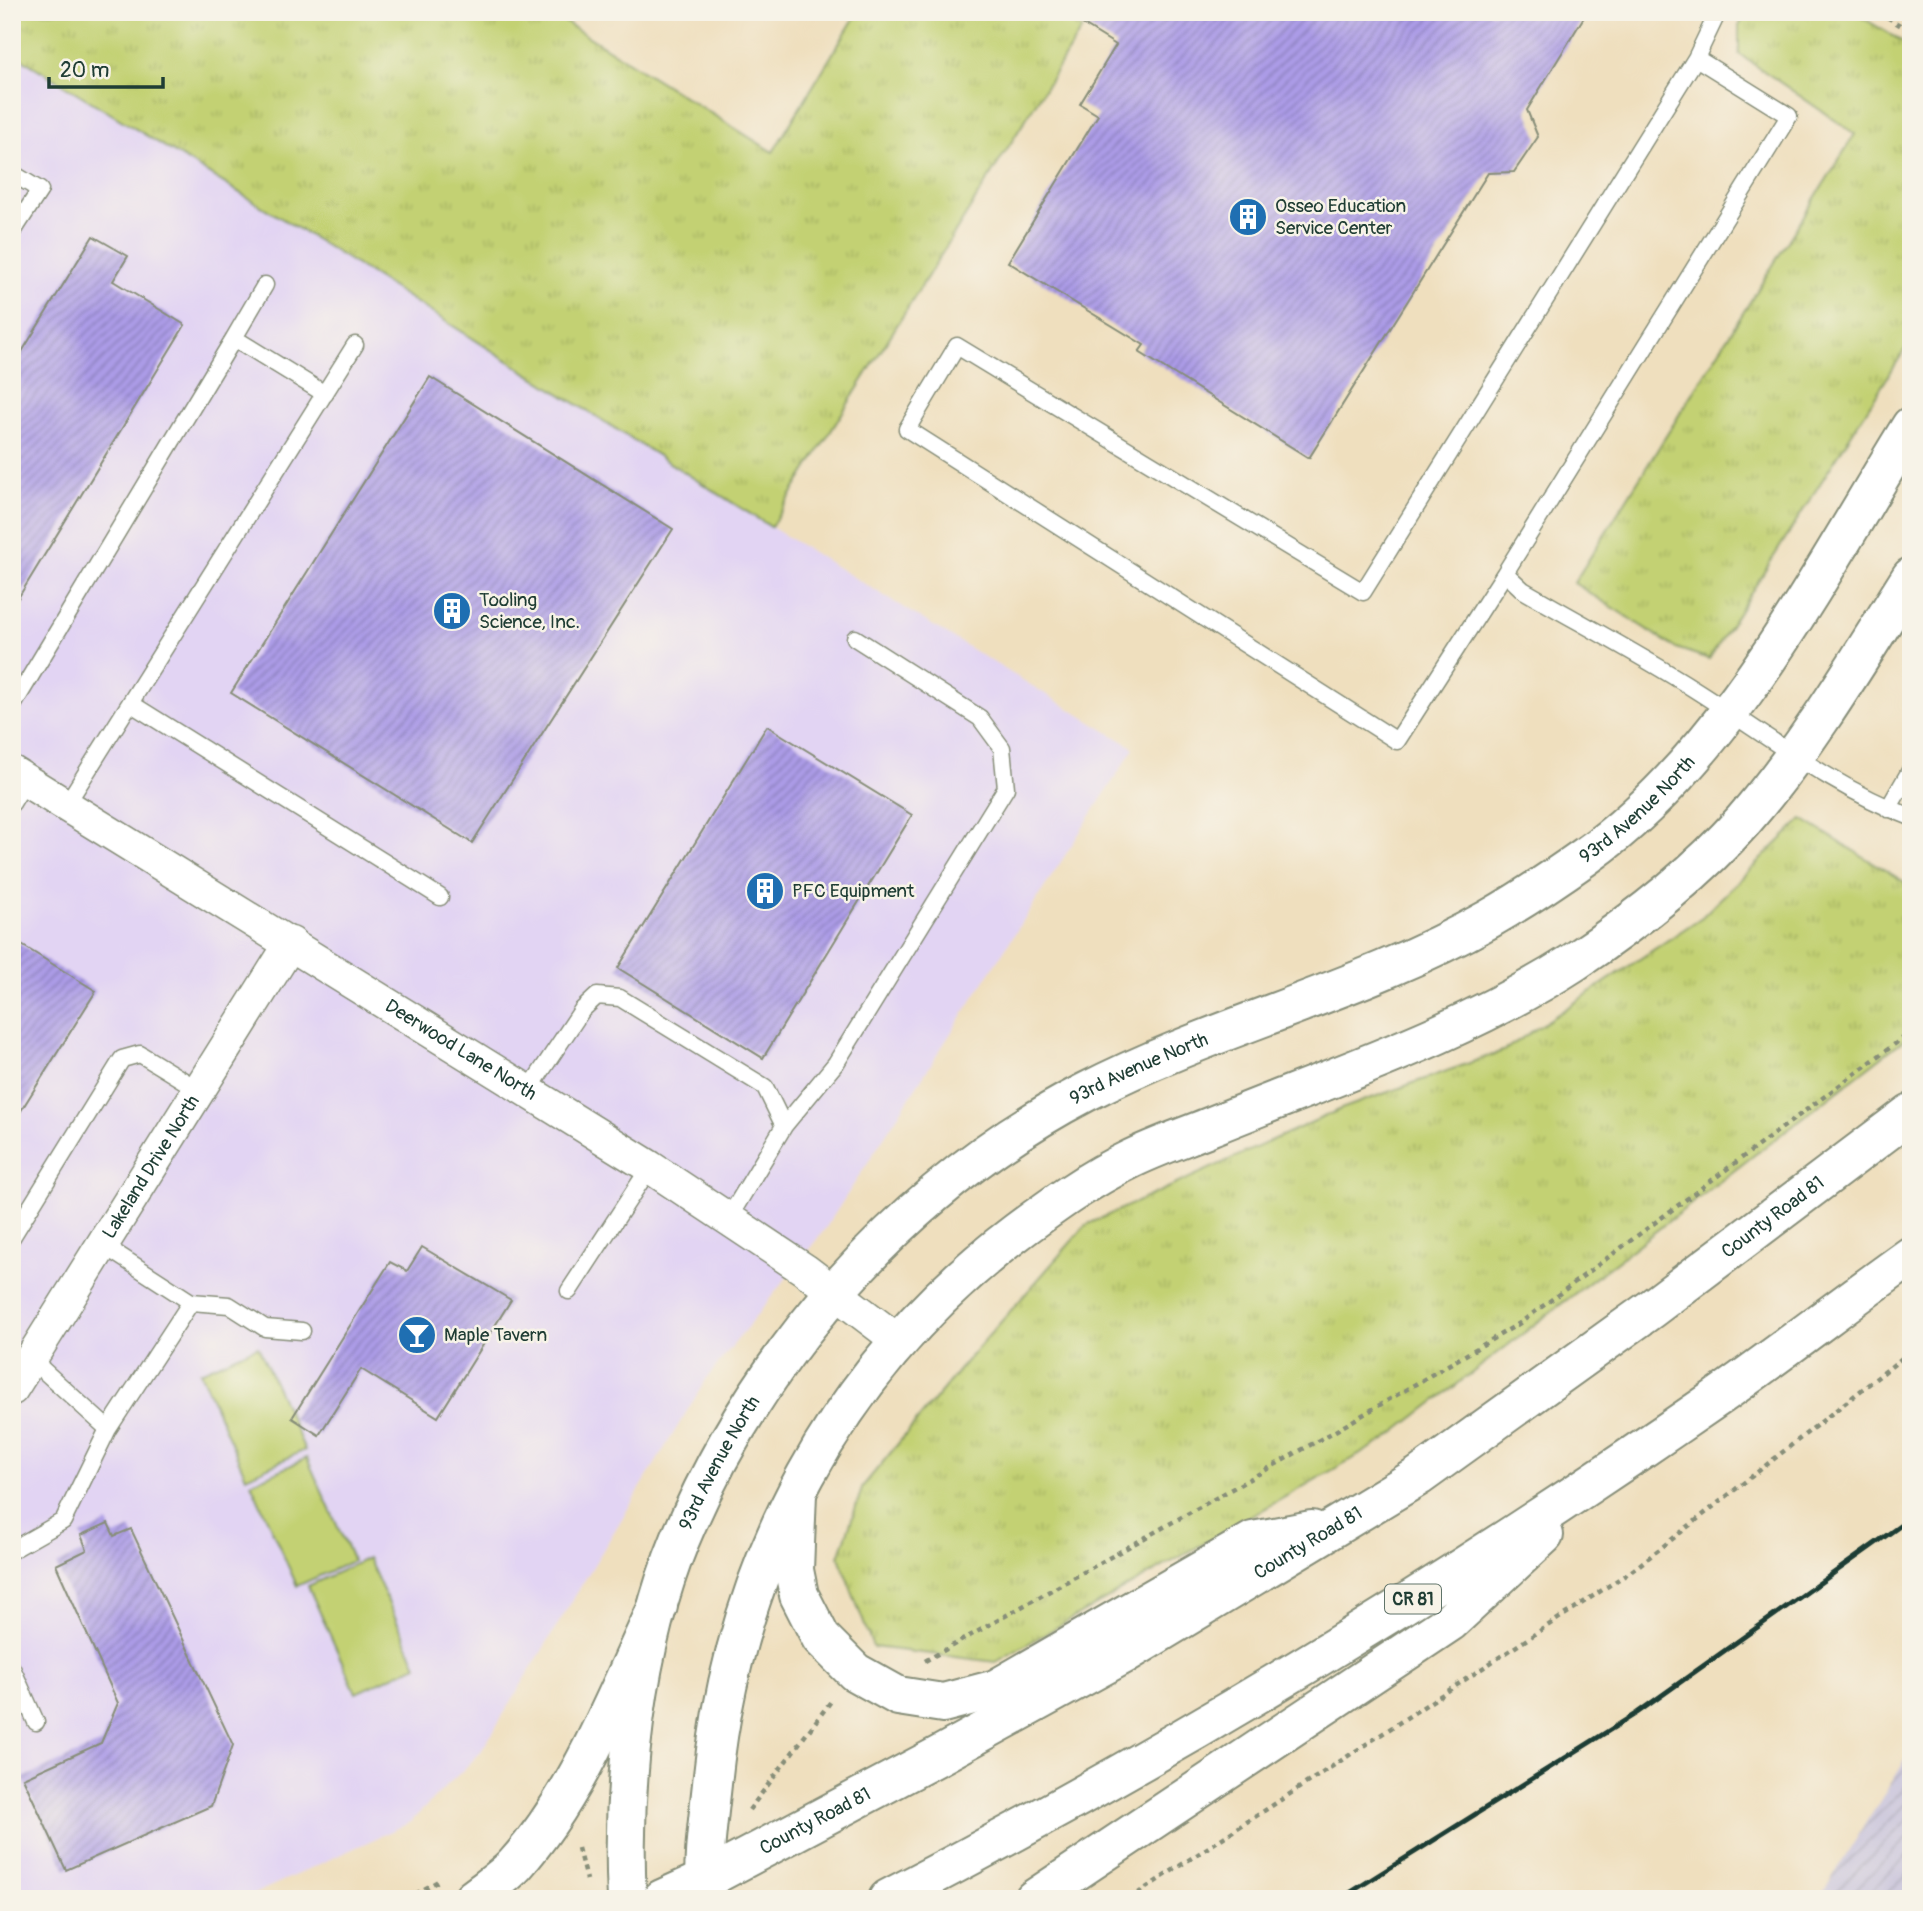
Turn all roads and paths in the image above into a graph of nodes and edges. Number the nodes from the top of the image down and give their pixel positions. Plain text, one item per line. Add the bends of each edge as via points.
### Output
1 (1718, 12) edge
2 (1879, 12) edge
3 (1911, 32) edge
4 (1696, 58) junction
5 (12, 173) edge
6 (12, 233) edge
7 (265, 285) dead end
8 (234, 338) junction
9 (355, 345) dead end
10 (325, 394) junction
11 (1911, 426) edge
12 (1505, 573) junction
13 (1911, 578) edge
14 (855, 638) dead end
15 (130, 703) junction
16 (12, 707) edge
17 (1729, 712) junction
18 (1796, 755) junction
19 (1911, 769) edge
20 (17, 785) edge
21 (66, 805) junction
22 (1888, 809) junction
23 (1911, 817) edge
24 (440, 897) dead end
25 (291, 943) junction
26 (1911, 1032) edge
27 (199, 1090) junction
28 (528, 1091) junction
29 (1911, 1113) edge
30 (784, 1126) junction
31 (650, 1167) junction
32 (728, 1219) junction
33 (12, 1237) edge
34 (103, 1245) junction
35 (1911, 1256) edge
36 (569, 1291) dead end
37 (833, 1291) junction
38 (191, 1302) junction
39 (302, 1331) dead end
40 (900, 1342) junction
41 (1911, 1352) edge
42 (18, 1380) edge
43 (107, 1429) junction
44 (1629, 1456) junction
45 (797, 1493) junction
46 (1338, 1525) junction
47 (12, 1550) edge
48 (658, 1606) junction
49 (919, 1663) dead end
50 (12, 1668) edge
51 (841, 1689) dead end
52 (36, 1722) dead end
53 (750, 1810) dead end
54 (576, 1838) dead end
55 (587, 1888) dead end
56 (704, 1889) edge
57 (473, 1899) edge
58 (627, 1899) edge
59 (662, 1899) edge
60 (888, 1899) edge
61 (1034, 1899) edge
62 (1129, 1899) edge

1 - 4 lane
2 - 3 path
4 - 12 lane via 1789,116
4 - 12 lane via 1363,592 957,346 907,429 1397,741
5 - 6 lane via 40,190
7 - 8 lane
8 - 10 lane
8 - 16 lane
9 - 10 lane
10 - 15 lane
11 - 17 main road, 93rd Avenue North
12 - 17 lane via 1522,590
13 - 18 main road
14 - 30 lane via 980,718 1002,748 1006,788 836,1062
15 - 21 lane
15 - 24 lane
17 - 18 lane
17 - 37 main road, 93rd Avenue North via 1677,773 1589,854 1499,912 1393,964 1084,1093 984,1156 899,1224
18 - 22 lane
18 - 40 main road via 1739,825 1688,874 1576,961 1463,1022 1128,1160 1056,1203 970,1268
19 - 22 lane
20 - 21 street, Deerwood Lane North
21 - 25 street, Deerwood Lane North
22 - 23 lane
25 - 27 street, Lakeland Drive North
25 - 28 street, Deerwood Lane North
26 - 49 path via 1520,1322 1337,1430
27 - 33 lane via 140,1054 122,1059
27 - 34 street, Lakeland Drive North
28 - 30 lane via 582,1010 597,996 620,998 765,1087
28 - 31 street, Deerwood Lane North
29 - 46 main road, County Road 81 via 1490,1427
30 - 32 lane
31 - 32 street, Deerwood Lane North
31 - 36 lane
32 - 37 street, Deerwood Lane North
34 - 38 lane
34 - 42 street, Lakeland Drive North
35 - 44 main road, CR 81 via 1716,1399
37 - 40 street, Deerwood Lane North
37 - 48 main road, 93rd Avenue North via 775,1368 725,1449 680,1540
38 - 39 lane via 229,1305 265,1328
38 - 43 lane
40 - 45 main road via 837,1419
41 - 62 path via 1633,1570
42 - 43 lane
43 - 47 lane via 63,1521
44 - 60 main road, CR 81 via 1380,1620 1167,1745
44 - 61 main road via 1450,1622
45 - 46 main road via 794,1570 799,1595 821,1639 855,1672 898,1696 943,1703 996,1689 1253,1541
45 - 56 main road via 761,1567 741,1626 718,1736
46 - 56 main road, County Road 81 via 1126,1653
48 - 57 main road via 556,1813 513,1867
48 - 58 main road, 93rd Avenue North via 638,1698 629,1773
50 - 52 lane
51 - 53 path
54 - 55 path
56 - 59 main road, County Road 81

